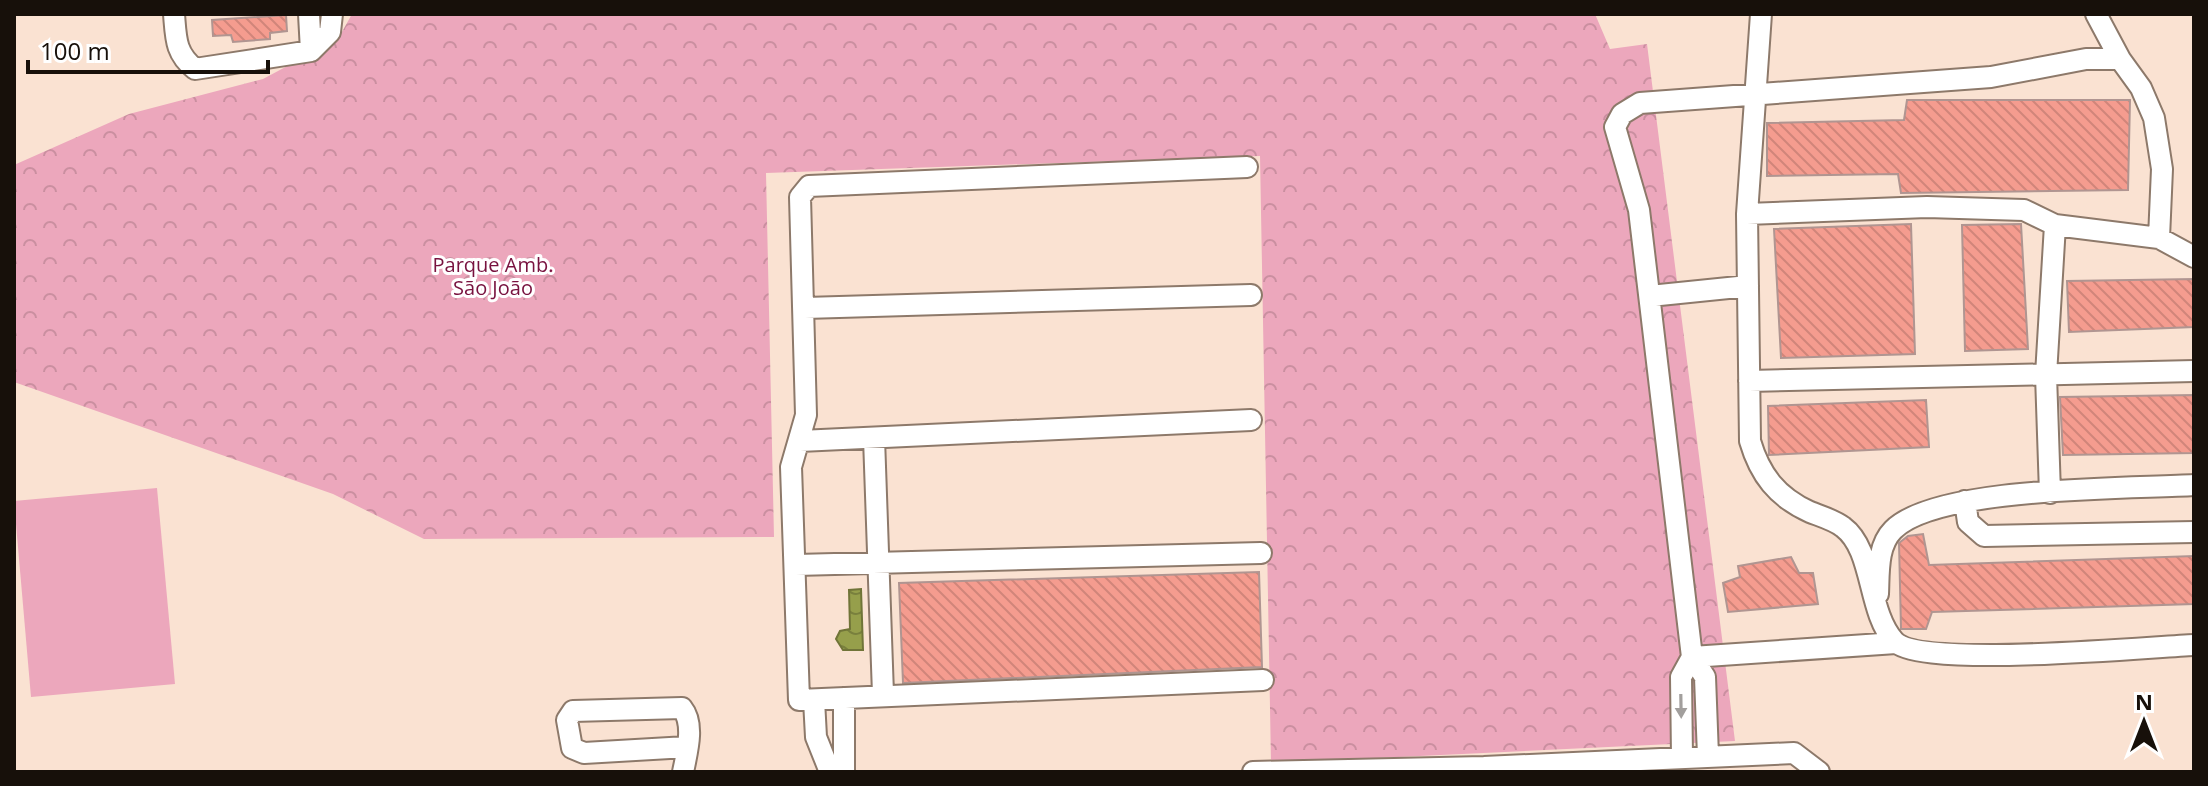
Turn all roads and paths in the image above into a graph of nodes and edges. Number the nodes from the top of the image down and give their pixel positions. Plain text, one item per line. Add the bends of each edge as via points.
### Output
1 (174, 14) edge
2 (309, 14) edge
3 (1761, 14) edge
4 (2096, 14) edge
5 (332, 17) edge
6 (311, 51) junction
7 (2120, 59) junction
8 (1756, 92) junction
9 (1247, 167) dead end
10 (1747, 214) junction
11 (2055, 225) junction
12 (2159, 238) junction
13 (2194, 257) edge
14 (1748, 286) junction
15 (1251, 295) dead end
16 (1650, 296) junction
17 (805, 308) junction
18 (2194, 371) edge
19 (2046, 375) junction
20 (1749, 381) junction
21 (1251, 420) dead end
22 (874, 438) junction
23 (800, 441) junction
24 (2194, 485) edge
25 (2050, 493) junction
26 (1965, 501) junction
27 (2194, 532) edge
28 (1261, 553) dead end
29 (878, 563) junction
30 (796, 565) junction
31 (1877, 609) junction
32 (1896, 643) junction
33 (2194, 645) edge
34 (1692, 657) junction
35 (1263, 680) dead end
36 (883, 694) junction
37 (844, 698) junction
38 (814, 700) junction
39 (687, 747) junction
40 (1682, 757) junction
41 (1721, 761) edge
42 (1606, 767) edge
43 (1484, 769) edge
44 (1328, 770) edge
45 (683, 772) edge
46 (830, 772) edge
47 (844, 772) edge
48 (1253, 772) edge
49 (1819, 772) edge

1 - 6 street via 177,48 195,69
2 - 6 street
3 - 8 street
4 - 7 street
5 - 6 street via 323,43
7 - 8 street via 2086,59 1991,77
7 - 12 street via 2154,118 2162,169
8 - 10 street
8 - 16 street via 1640,103 1622,114 1615,127 1639,210
9 - 17 street via 816,183 800,197
10 - 11 street via 1941,207 2024,210
10 - 14 street
11 - 12 street
11 - 19 street
12 - 13 street
14 - 16 street
14 - 20 street
15 - 17 street
16 - 34 street
17 - 23 street via 806,415
18 - 19 street
19 - 20 street
19 - 25 street
20 - 31 street via 1750,441 1758,468 1798,506 1844,527 1858,547
21 - 22 street
22 - 23 street
22 - 29 street
23 - 30 street via 791,467
24 - 25 street
25 - 26 street
26 - 27 street via 1968,522 1984,536
26 - 31 street via 1906,518 1890,533 1881,553
28 - 29 street
29 - 30 street
29 - 36 street
30 - 38 street via 799,700
31 - 32 street
32 - 33 street via 1949,656
32 - 34 street
34 -> 40 street via 1681,677
34 - 41 street via 1705,677
35 - 36 street
36 - 37 street
37 - 38 street
37 - 47 street
38 - 46 street via 816,737
39 - 39 street via 688,715 675,706 573,711 567,720 572,748 584,753
39 - 45 street
40 - 41 street
40 - 42 street
41 - 49 street via 1794,753
42 - 43 street
43 - 44 street
44 - 48 street

